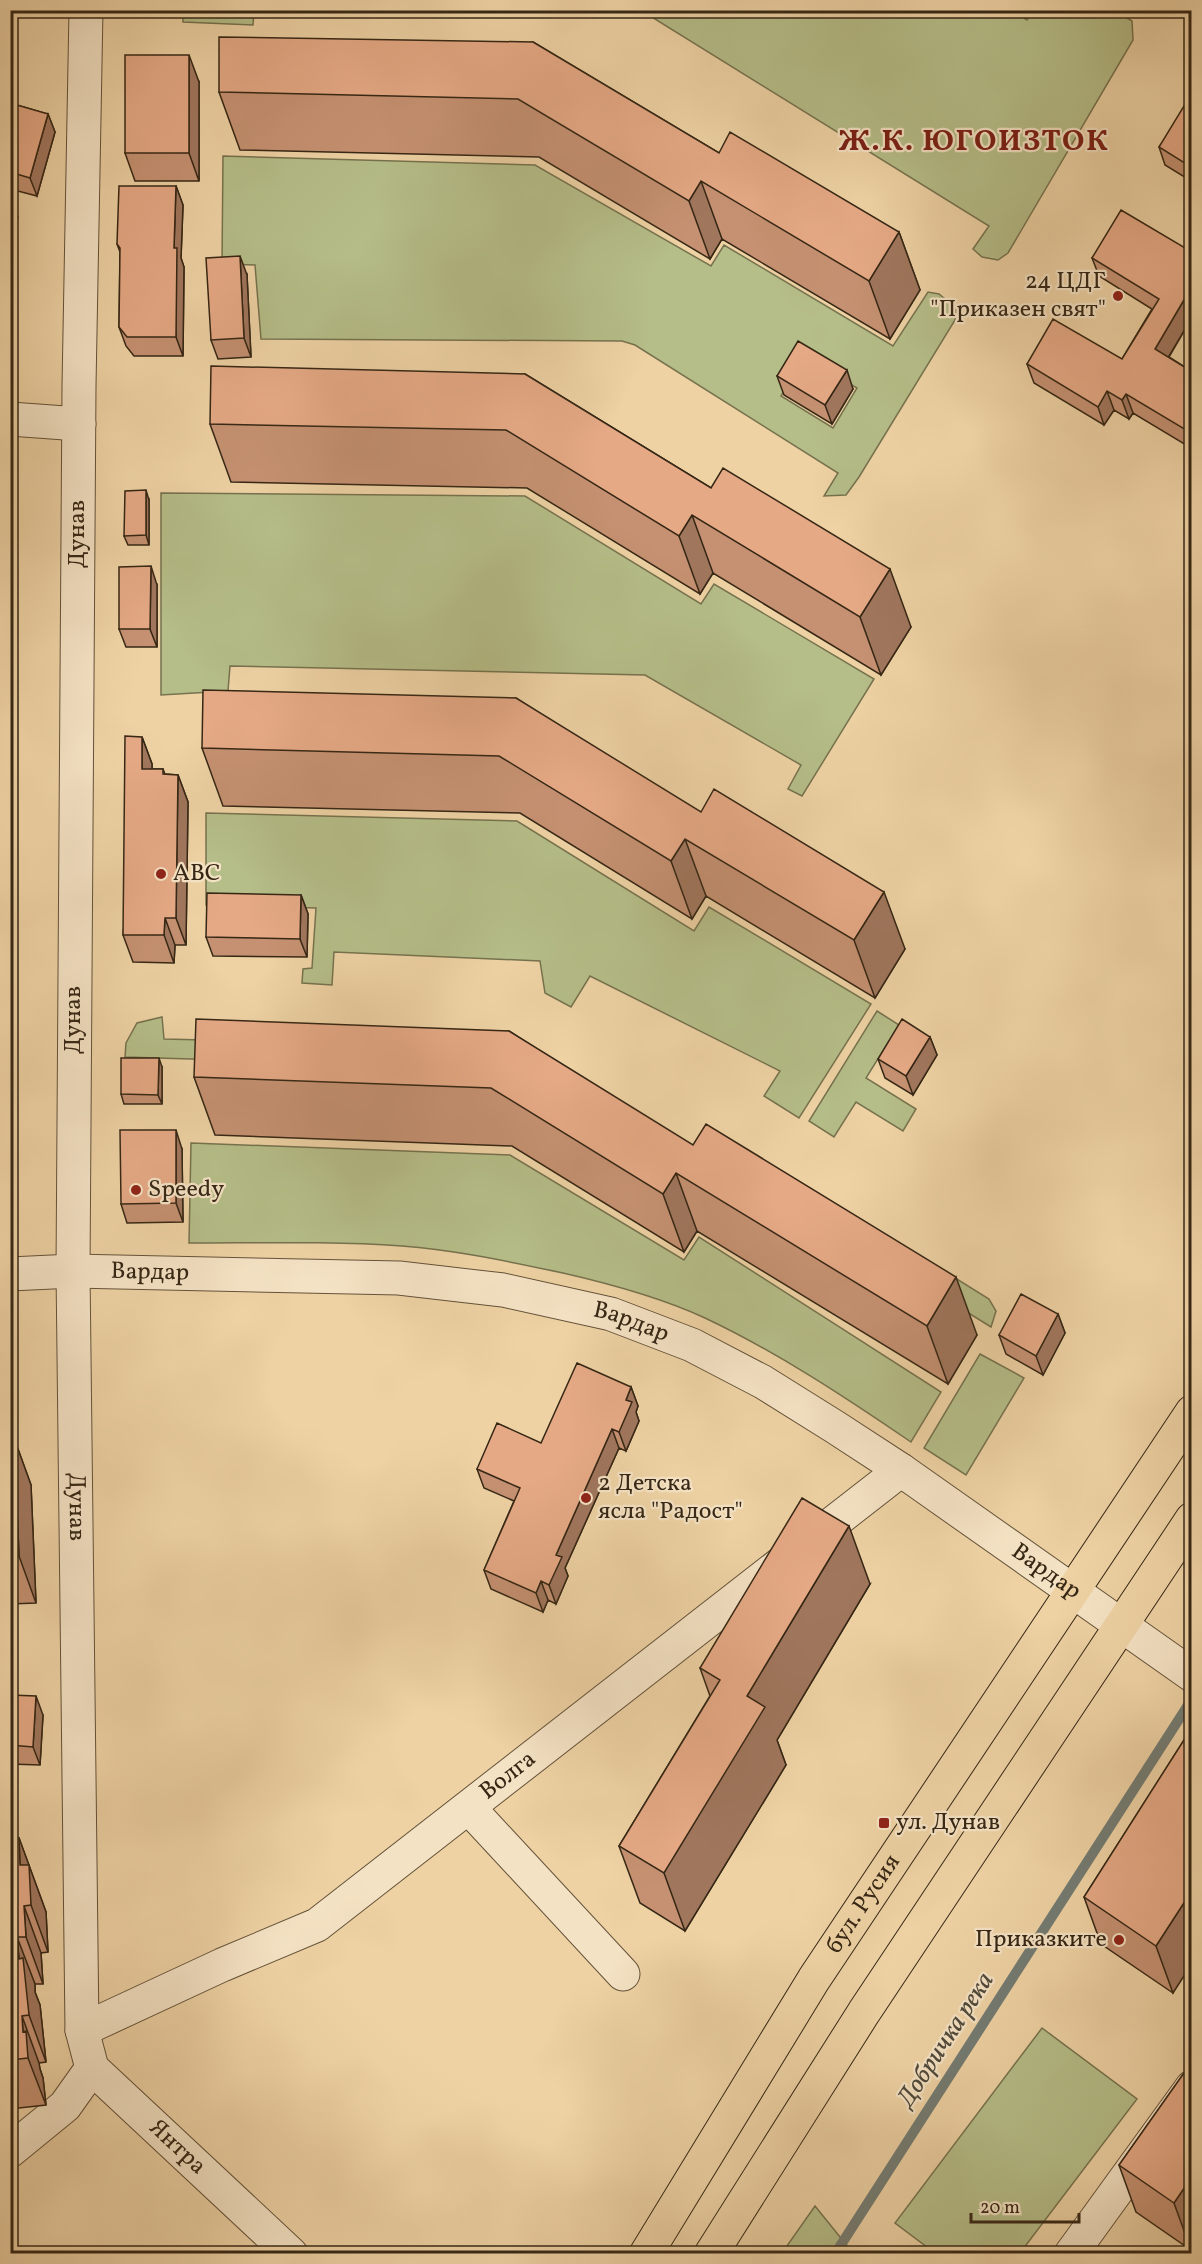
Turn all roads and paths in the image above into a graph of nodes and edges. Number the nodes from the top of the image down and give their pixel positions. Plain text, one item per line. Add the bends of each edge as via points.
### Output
1 (86, 10) edge
2 (10, 418) edge
3 (79, 424) junction
4 (73, 1271) junction
5 (10, 1274) edge
6 (1191, 1412) edge
7 (901, 1470) junction
8 (1191, 1519) edge
9 (1072, 1590) junction
10 (1120, 1626) junction
11 (1191, 1675) edge
12 (469, 1808) junction
13 (623, 1974) dead end
14 (82, 2030) junction
15 (92, 2068) junction
16 (1191, 2087) edge
17 (10, 2151) edge
18 (1085, 2249) edge
19 (291, 2253) edge
20 (646, 2253) edge
21 (711, 2253) edge

1 - 3 street, Дунав
2 - 3 street
3 - 4 street, Дунав
4 - 5 street, Вардар
4 - 7 street, Вардар via 399,1278 503,1290 611,1314 692,1345 763,1382
4 - 14 street, Дунав
6 - 9 main road, бул. Русия
7 - 9 street, Вардар
7 - 12 street, Волга
8 - 10 main road
9 - 10 street, Вардар
9 - 20 main road, бул. Русия via 814,1980
10 - 11 street, Вардар
10 - 21 main road via 864,2012
12 - 13 street
12 - 14 street, Волга via 317,1925
14 - 15 street
15 - 17 street via 65,2106
15 - 19 street, Янтра
16 - 18 street

